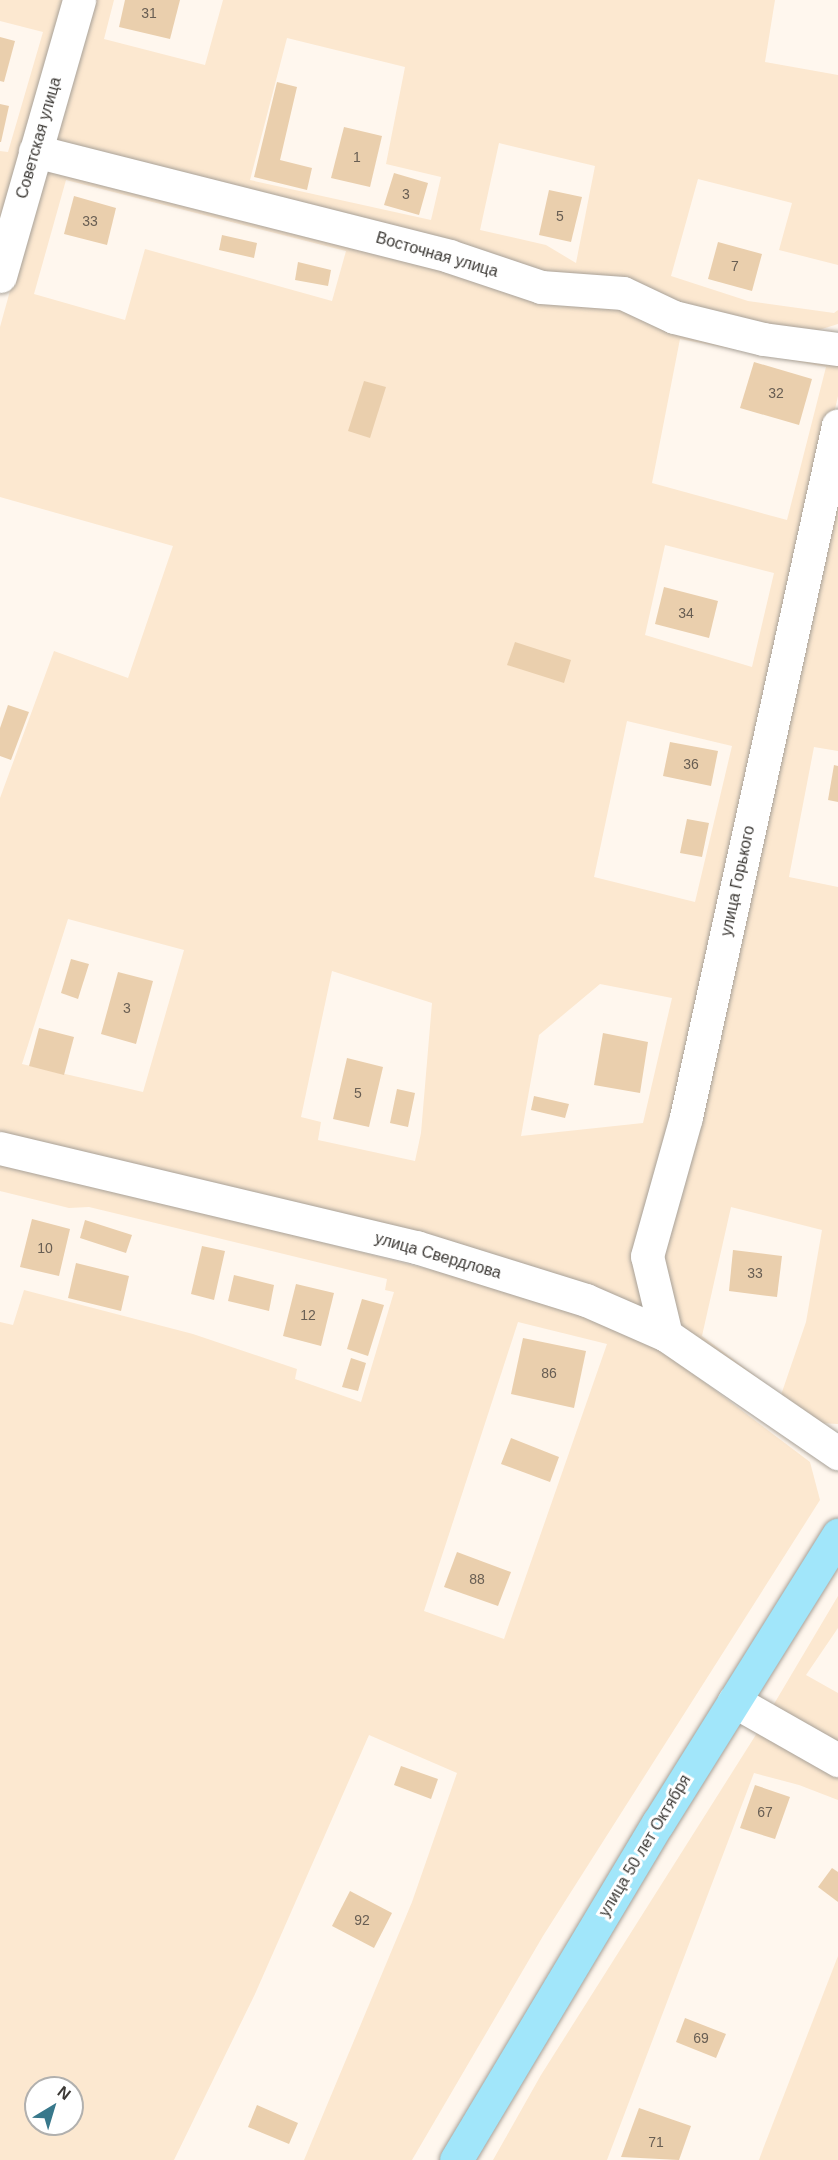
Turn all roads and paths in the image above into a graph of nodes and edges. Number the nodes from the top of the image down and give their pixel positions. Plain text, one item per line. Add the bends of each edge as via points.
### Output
1 (79, 0) edge
2 (35, 151) junction
3 (0, 276) edge
4 (838, 349) edge
5 (838, 425) edge
6 (0, 1148) edge
7 (666, 1335) junction
8 (838, 1454) edge
9 (838, 1535) edge
10 (734, 1701) junction
11 (838, 1760) edge
12 (456, 2160) edge

1 - 2 street, Советская улица
2 - 3 street, Советская улица
2 - 4 street, Восточная улица via 449,256 540,287 623,293 674,317 763,339
5 - 7 street, улица Горького via 687,1117 647,1256
6 - 7 street, улица Свердлова via 416,1247 586,1300
7 - 8 street, улица Свердлова
9 - 10 main road, улица 50 лет Октября
10 - 11 street
10 - 12 main road, улица 50 лет Октября

